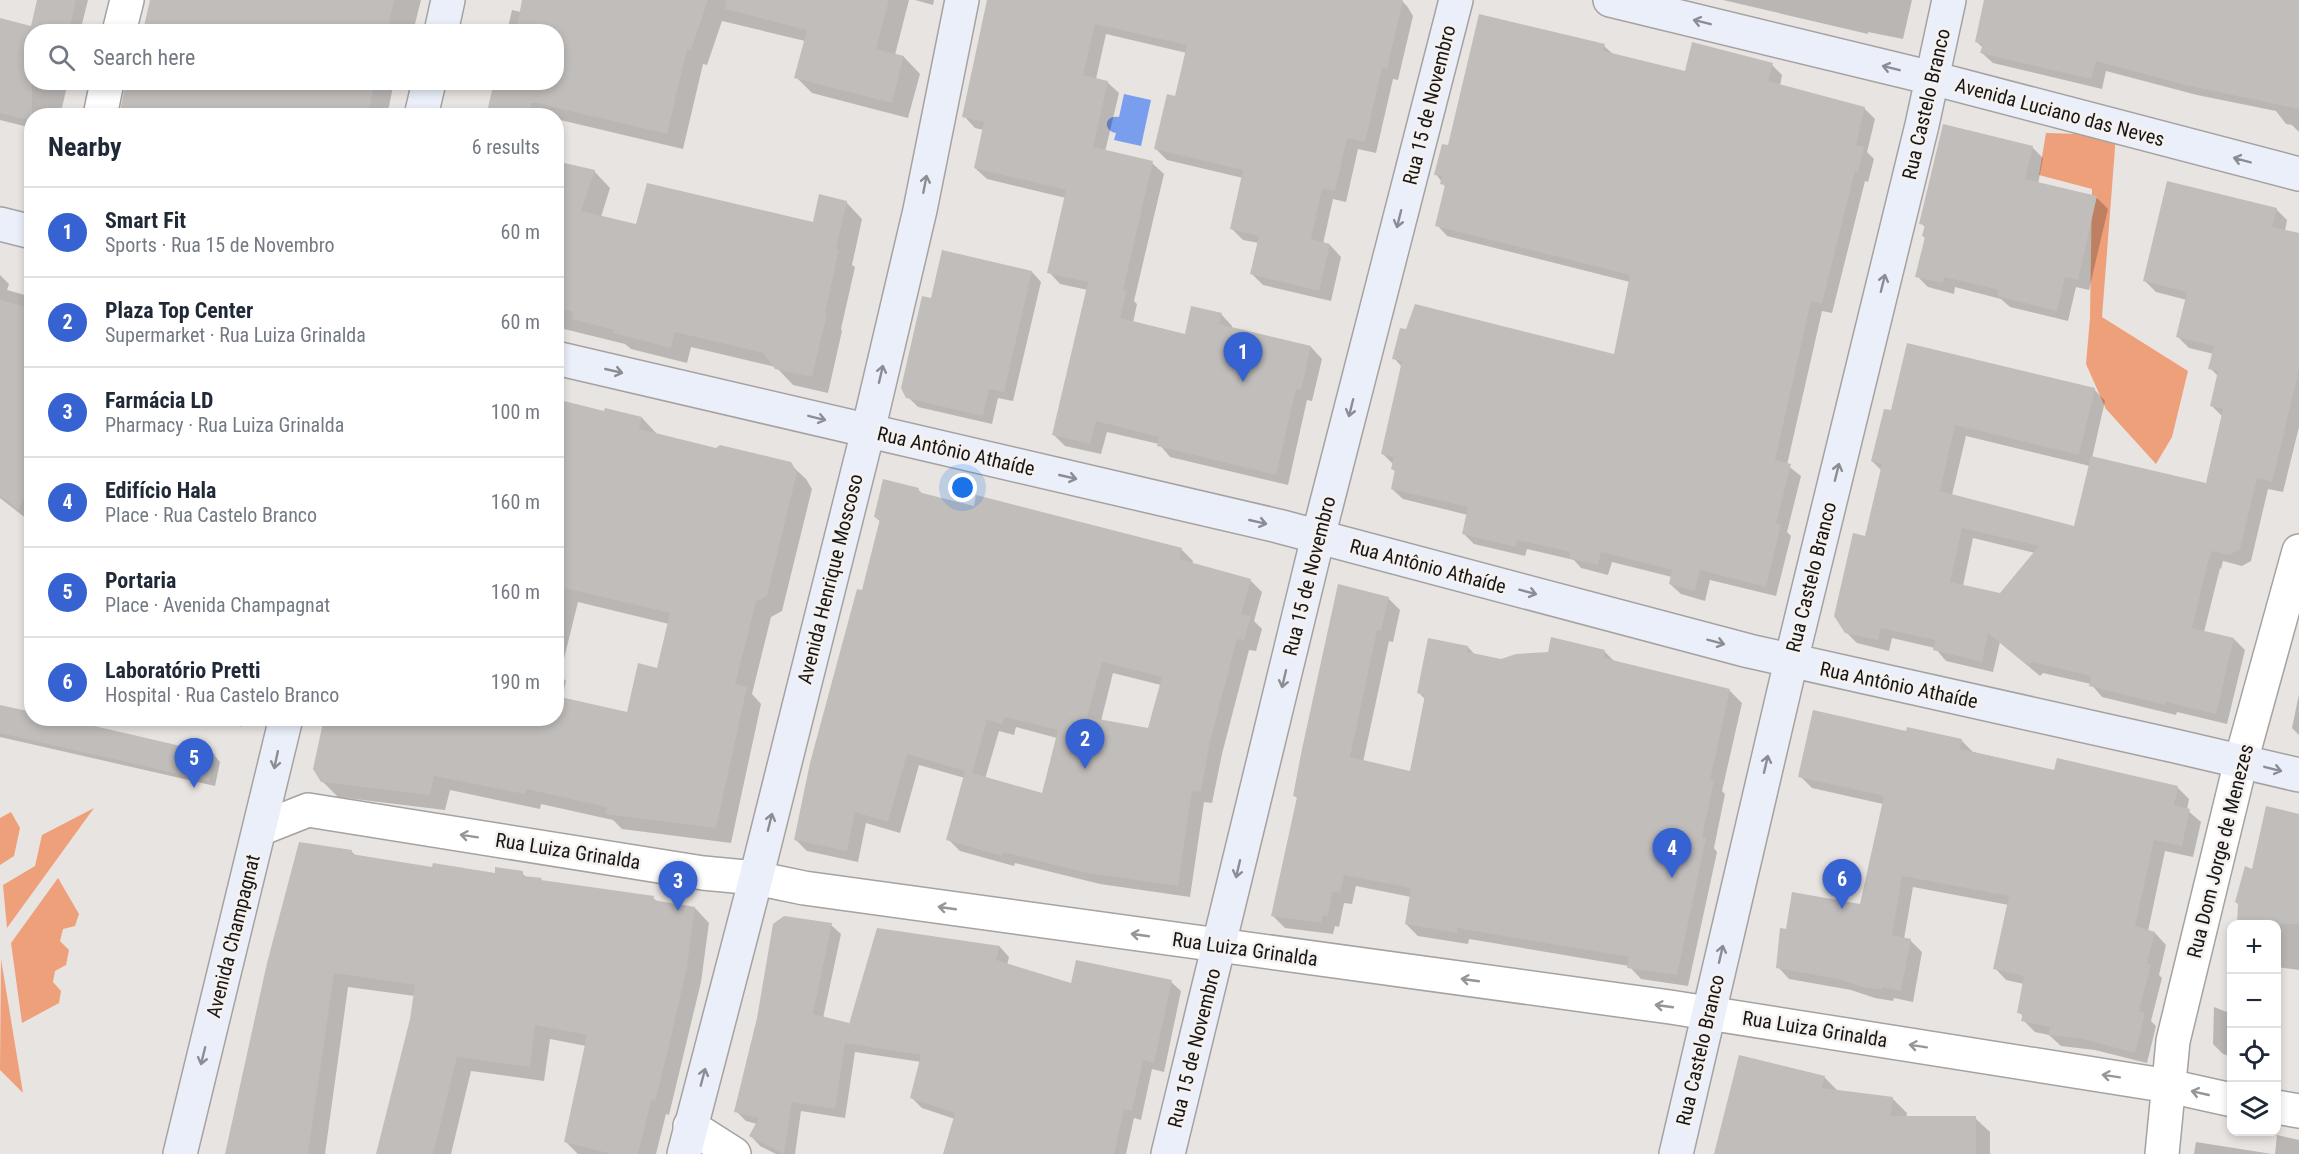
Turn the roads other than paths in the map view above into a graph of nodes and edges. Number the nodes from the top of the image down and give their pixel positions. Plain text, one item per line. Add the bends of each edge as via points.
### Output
1 (127, 0) edge
2 (448, 0) edge
3 (962, 0) edge
4 (1456, 0) edge
5 (1610, 0) edge
6 (1950, 0) edge
7 (121, 24) edge
8 (443, 24) edge
9 (1932, 78) junction
10 (105, 90) edge
11 (427, 90) edge
12 (102, 108) edge
13 (424, 108) edge
14 (2299, 174) edge
15 (0, 224) edge
16 (24, 230) edge
17 (564, 360) edge
18 (868, 431) junction
19 (1318, 537) junction
20 (2299, 551) edge
21 (1791, 661) junction
22 (284, 726) edge
23 (2241, 761) junction
24 (2299, 775) edge
25 (260, 829) junction
26 (756, 878) junction
27 (1219, 945) junction
28 (1708, 1012) junction
29 (2169, 1086) junction
30 (2227, 1099) edge
31 (2281, 1108) edge
32 (2299, 1111) edge
33 (687, 1140) edge
34 (180, 1154) edge
35 (734, 1154) edge
36 (1168, 1154) edge
37 (1676, 1154) edge
38 (2162, 1154) edge

1 - 7 street
2 - 8 main road
18 -> 3 main road, Avenida Henrique Moscoso via 920,210
4 -> 19 main road, Rua 15 de Novembro
9 -> 5 main road, Avenida Luciano das Neves
6 - 9 main road, Rua Castelo Branco
14 -> 9 main road, Avenida Luciano das Neves
21 -> 9 main road, Rua Castelo Branco
10 - 12 street
11 - 13 main road
15 - 16 main road
17 -> 18 main road, Rua Antônio Athaíde
18 -> 19 main road, Rua Antônio Athaíde
26 -> 18 main road, Avenida Henrique Moscoso
19 -> 21 main road, Rua Antônio Athaíde
19 -> 27 main road, Rua 15 de Novembro
20 - 23 street, Rua Dom Jorge de Menezes
21 - 23 main road, Rua Antônio Athaíde
28 -> 21 main road, Rua Castelo Branco
22 -> 25 main road, Avenida Champagnat
23 -> 24 main road, Rua Antônio Athaíde
23 - 29 street, Rua Dom Jorge de Menezes via 2173,1041
26 -> 25 street, Rua Luiza Grinalda via 308,810
25 -> 34 main road, Avenida Champagnat
27 -> 26 street, Rua Luiza Grinalda via 804,888
33 -> 26 main road, Avenida Henrique Moscoso
28 -> 27 street, Rua Luiza Grinalda
27 - 36 main road, Rua 15 de Novembro
29 -> 28 street, Rua Luiza Grinalda
28 - 37 main road, Rua Castelo Branco
30 -> 29 street, Rua Luiza Grinalda
29 - 38 street, Rua Dom Jorge de Menezes
31 - 32 street
33 - 35 street

